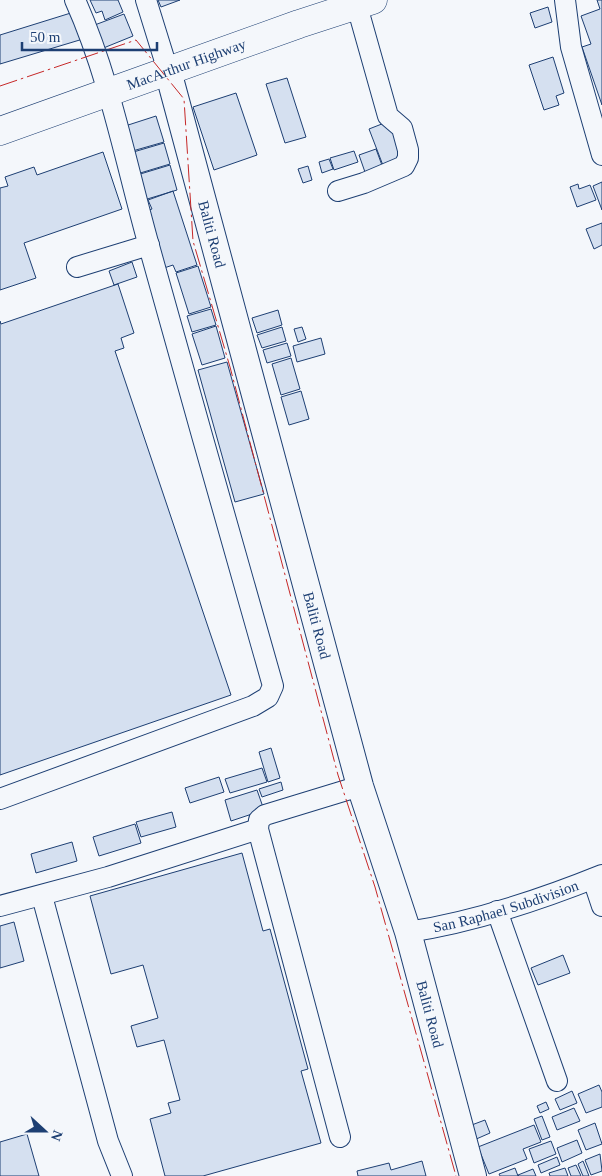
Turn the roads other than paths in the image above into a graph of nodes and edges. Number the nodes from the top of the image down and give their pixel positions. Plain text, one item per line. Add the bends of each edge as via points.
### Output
1 (76, 0) edge
2 (146, 0) edge
3 (565, 0) edge
4 (365, 3) edge
5 (168, 71) junction
6 (109, 93) junction
7 (0, 132) edge
8 (602, 155) edge
9 (338, 191) dead end
10 (149, 245) junction
11 (77, 267) dead end
12 (360, 786) junction
13 (0, 799) edge
14 (258, 829) junction
15 (597, 877) edge
16 (42, 896) junction
17 (0, 906) edge
18 (602, 906) edge
19 (497, 911) junction
20 (408, 932) junction
21 (557, 1081) dead end
22 (340, 1137) dead end
23 (122, 1176) edge
24 (472, 1176) edge

1 - 6 street
2 - 5 street
3 - 8 street via 571,47
4 - 5 highway, MacArthur Highway
4 - 9 street via 388,116 402,128 408,158 404,166
5 - 6 highway, MacArthur Highway
5 - 12 main road, Baliti Road
6 - 7 highway, MacArthur Highway
6 - 10 street
10 - 11 street
10 - 13 street via 273,686 268,697 253,706
12 - 14 street via 264,815 259,820
12 - 20 main road, Baliti Road
14 - 16 street
14 - 22 street
15 - 18 street
15 - 19 street, San Raphael Subdivision
16 - 17 street
16 - 23 street via 108,1141
19 - 20 street, San Raphael Subdivision
19 - 21 street
20 - 24 main road, Baliti Road

